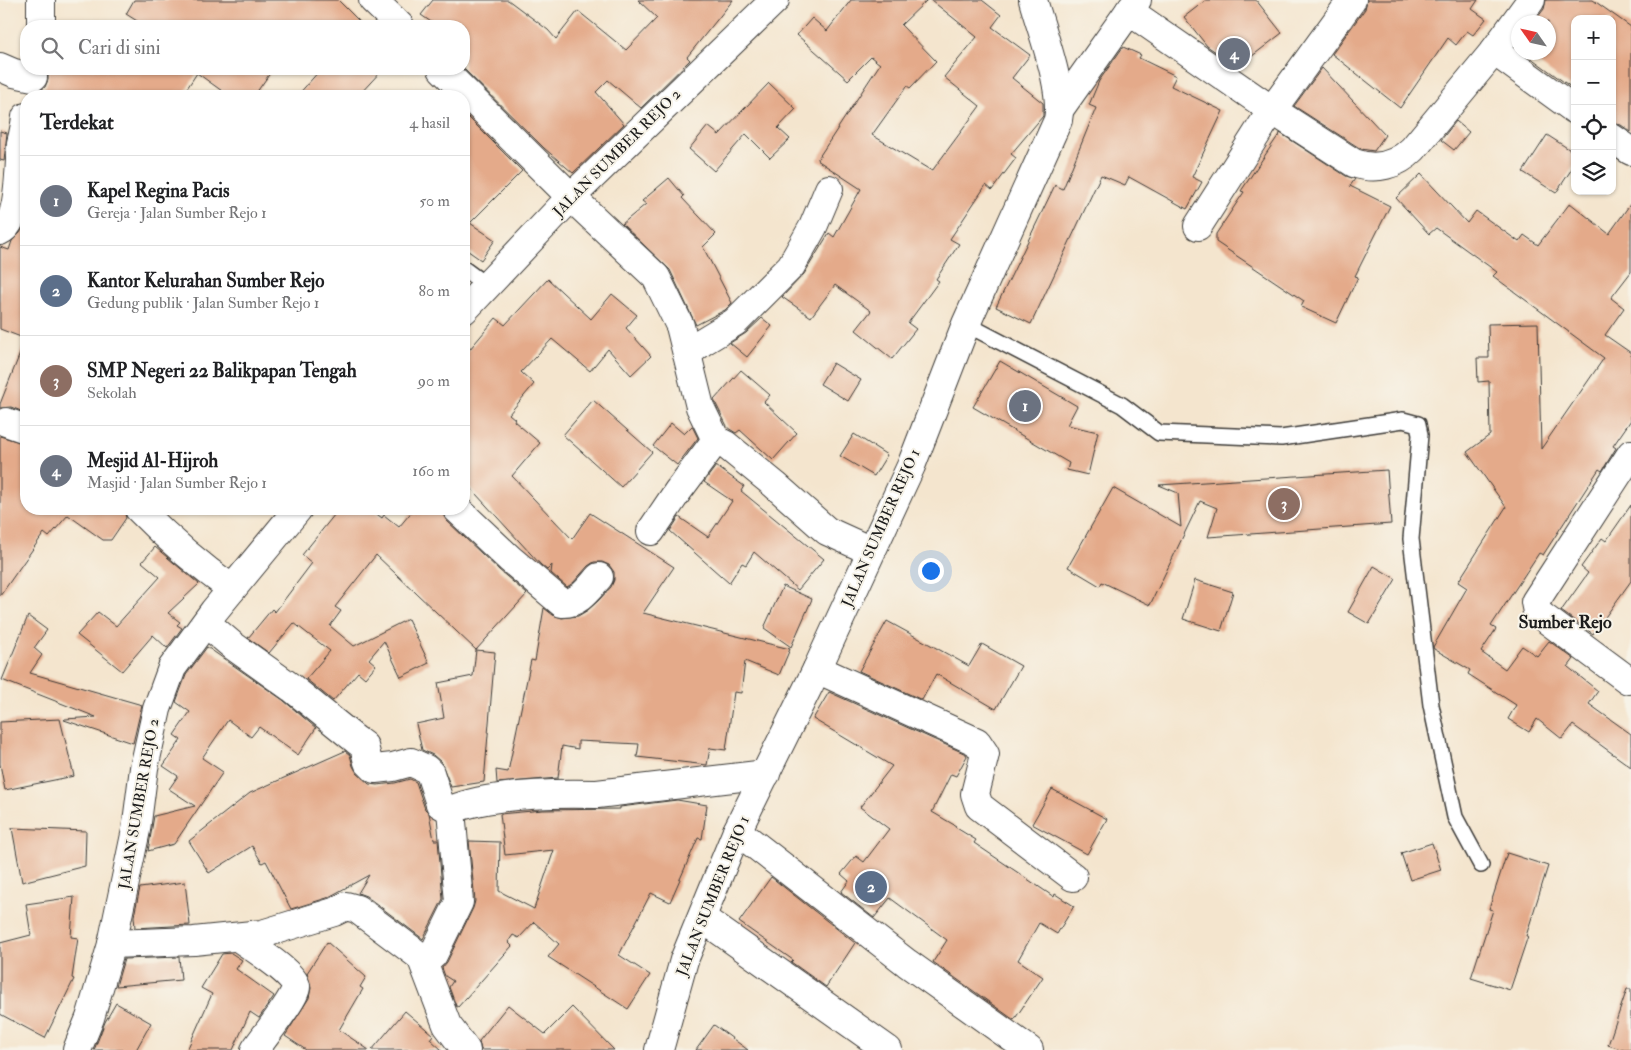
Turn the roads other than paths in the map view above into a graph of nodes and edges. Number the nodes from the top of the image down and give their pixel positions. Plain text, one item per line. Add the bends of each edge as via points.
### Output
1 (41, 0) edge
2 (373, 0) edge
3 (775, 0) edge
4 (1033, 0) edge
5 (1352, 0) edge
6 (1532, 0) edge
7 (1133, 5) edge
8 (41, 20) edge
9 (394, 20) edge
10 (1494, 51) junction
11 (0, 67) edge
12 (448, 75) edge
13 (33, 81) edge
14 (463, 90) edge
15 (470, 97) edge
16 (1571, 107) edge
17 (1060, 110) junction
18 (1272, 110) junction
19 (1616, 141) edge
20 (1631, 151) edge
21 (20, 154) edge
22 (829, 189) dead end
23 (571, 197) junction
24 (1198, 226) dead end
25 (0, 230) edge
26 (470, 273) edge
27 (487, 286) junction
28 (470, 304) edge
29 (966, 324) junction
30 (687, 354) junction
31 (716, 440) junction
32 (1631, 454) edge
33 (145, 515) edge
34 (293, 515) edge
35 (463, 515) edge
36 (651, 531) dead end
37 (871, 551) junction
38 (599, 577) dead end
39 (232, 589) junction
40 (206, 623) junction
41 (817, 669) junction
42 (1630, 680) edge
43 (766, 774) junction
44 (451, 810) junction
45 (737, 831) junction
46 (1481, 864) dead end
47 (1073, 877) dead end
48 (702, 918) junction
49 (238, 937) junction
50 (112, 944) junction
51 (421, 957) junction
52 (77, 1050) edge
53 (255, 1050) edge
54 (466, 1050) edge
55 (659, 1050) edge
56 (888, 1050) edge
57 (1029, 1050) edge

1 - 8 street
2 - 9 street
3 - 23 street, JALAN SUMBER REJO 2
4 - 17 street, JALAN SUMBER REJO 1 via 1057,84
5 - 18 street
6 - 10 street
7 - 17 street
7 - 18 street
10 - 16 street
10 - 18 street via 1413,149 1385,166 1365,167 1354,163
11 - 13 street
12 - 14 street
15 - 23 street
17 - 29 street, JALAN SUMBER REJO 1
18 - 24 street
19 - 20 street
21 - 25 street via 15,207 9,223
22 - 30 street via 791,266 734,322
23 - 27 street, JALAN SUMBER REJO 2
23 - 30 street via 656,277 680,326
26 - 27 lane
27 - 28 street, JALAN SUMBER REJO 2
29 - 37 street, JALAN SUMBER REJO 1 via 911,466
29 - 46 lane via 1122,405 1159,434 1281,438 1402,420 1418,424 1420,435 1411,539 1431,705 1455,818
30 - 31 street via 700,407
31 - 36 street
31 - 37 street via 775,485 827,531
32 - 42 street via 1534,602 1537,612 1543,617
33 - 39 street via 171,542
34 - 39 street, JALAN SUMBER REJO 2
35 - 38 street via 562,603 576,601
37 - 41 street, JALAN SUMBER REJO 1
39 - 40 street, JALAN SUMBER REJO 2
40 - 44 street via 364,746 368,762 373,767 379,769 411,762 426,769 440,804
40 - 50 street, JALAN SUMBER REJO 2 via 172,668 157,709
41 - 43 street, JALAN SUMBER REJO 1
41 - 47 street via 977,742 985,754 975,794 979,806
43 - 44 street via 605,794 501,799 462,805
43 - 45 street, JALAN SUMBER REJO 1
44 - 51 street via 459,902 433,955 427,960
45 - 48 street, JALAN SUMBER REJO 1
45 - 57 street via 907,963
48 - 55 street, JALAN SUMBER REJO 1 via 684,960
48 - 56 street
49 - 50 street via 194,942
49 - 51 street via 262,934 346,906 357,909
49 - 53 street via 289,973 296,984 296,992
50 - 52 street, JALAN SUMBER REJO 2
51 - 54 street via 446,1024

